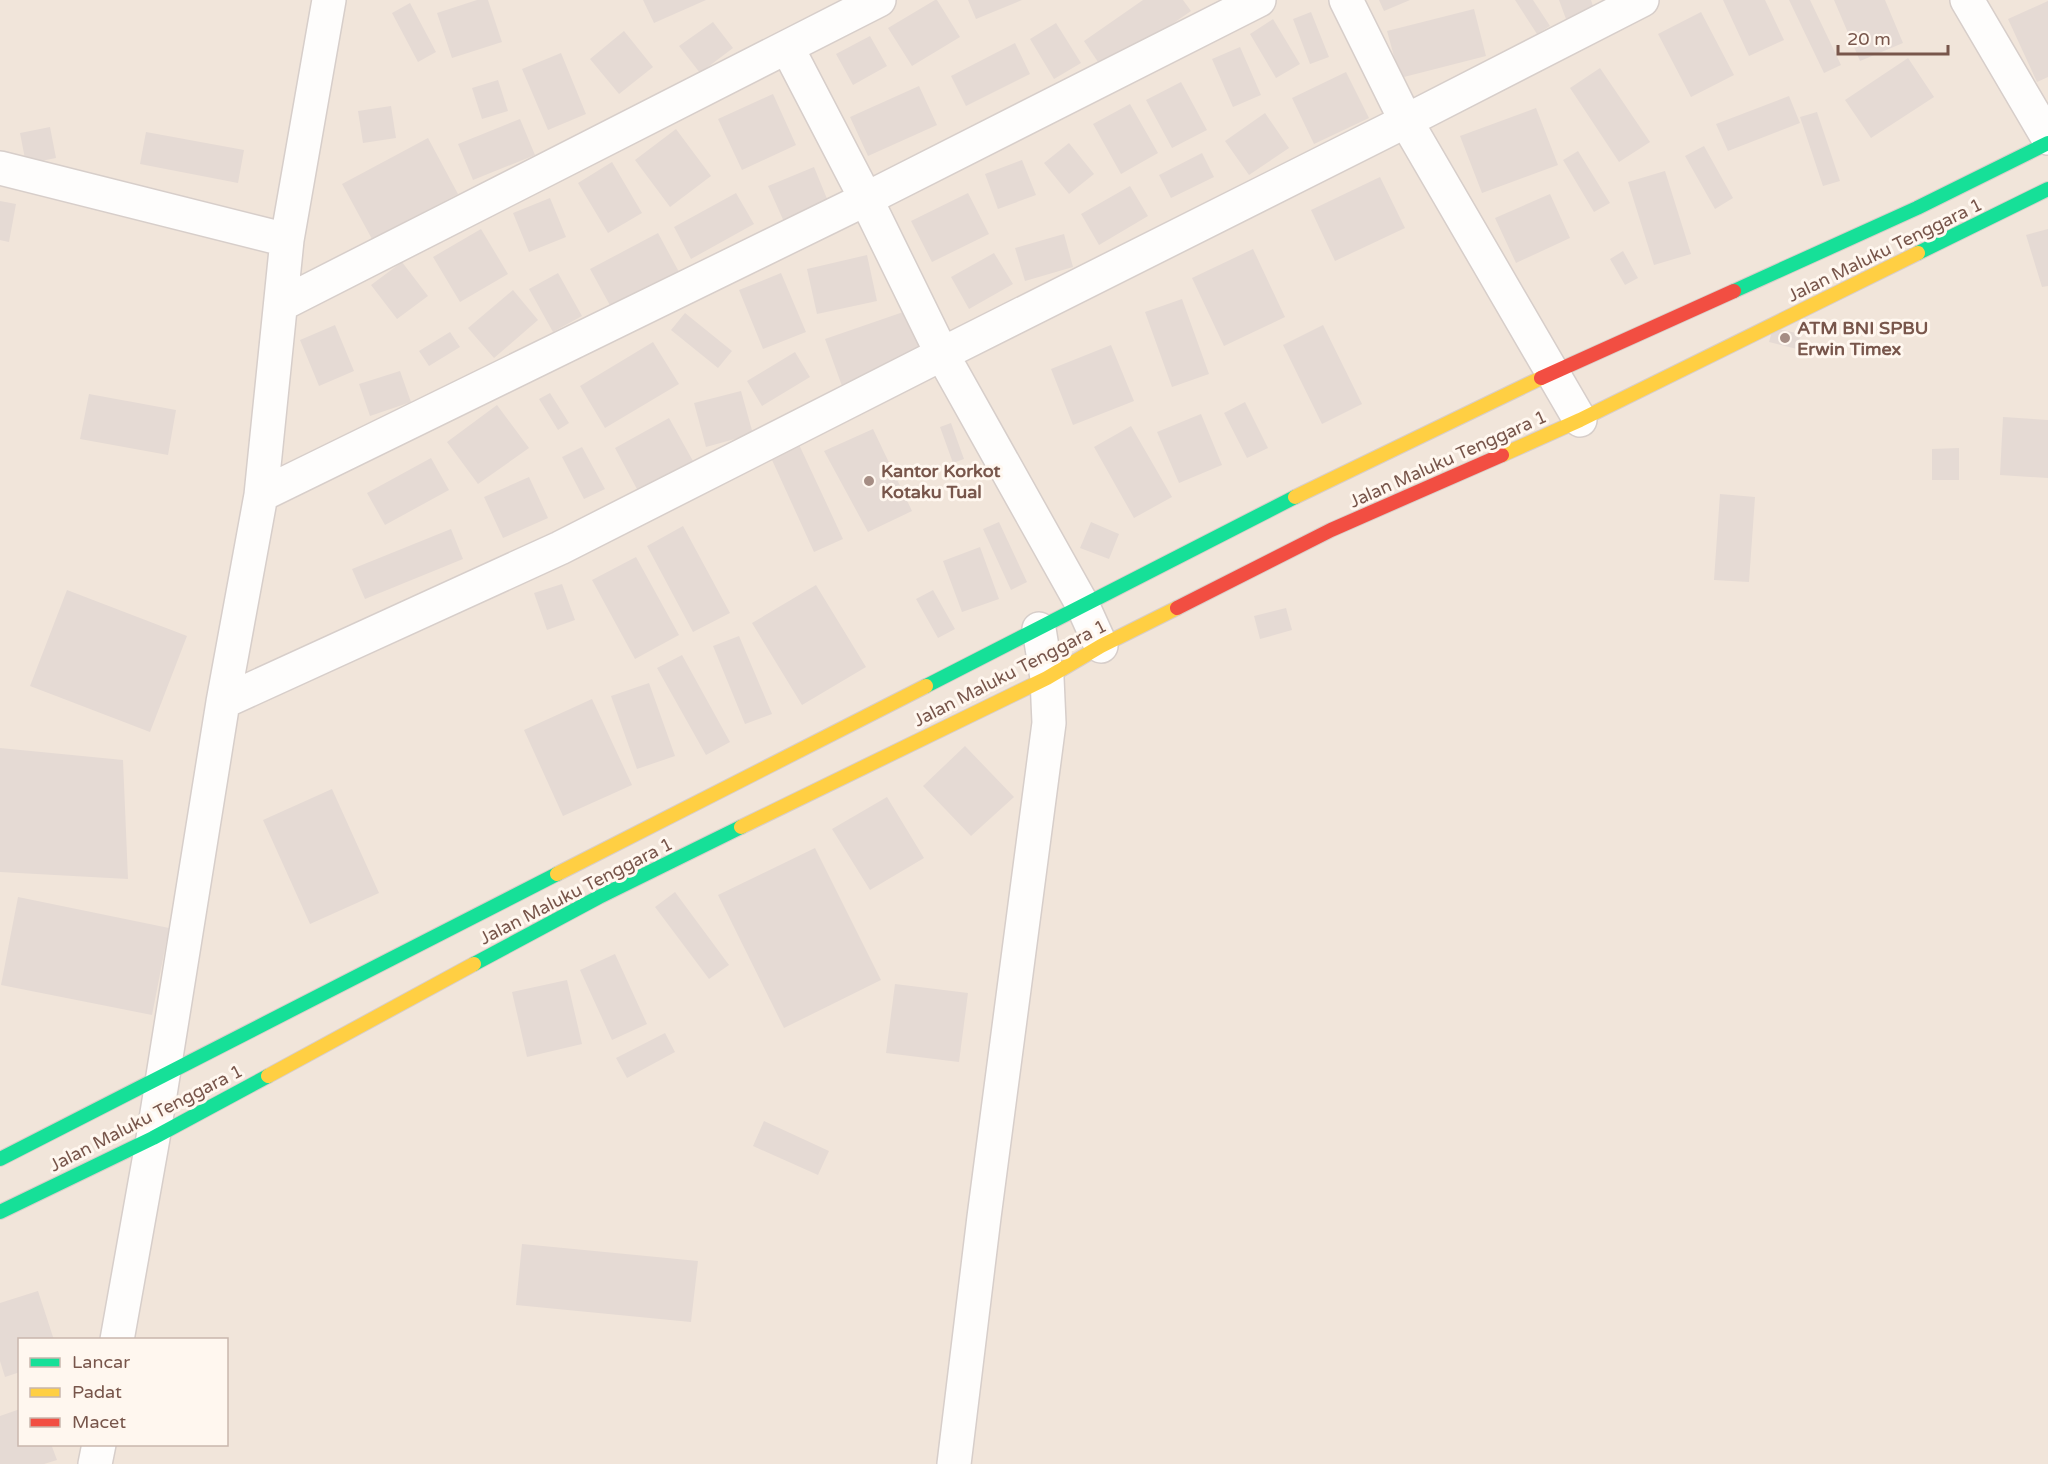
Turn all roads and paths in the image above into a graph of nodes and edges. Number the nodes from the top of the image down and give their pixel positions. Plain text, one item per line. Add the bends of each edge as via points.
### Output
1 (329, 0) edge
2 (879, 0) edge
3 (1259, 0) edge
4 (1346, 0) edge
5 (1642, 0) edge
6 (1967, 0) edge
7 (787, 47) junction
8 (1406, 122) junction
9 (2048, 138) edge
10 (2048, 143) edge
11 (0, 168) edge
12 (2048, 189) edge
13 (866, 199) junction
14 (286, 240) junction
15 (282, 304) junction
16 (942, 354) junction
17 (1551, 373) junction
18 (1580, 420) junction
19 (261, 495) junction
20 (1082, 604) junction
21 (1039, 629) junction
22 (1101, 646) junction
23 (1047, 678) junction
24 (224, 702) junction
25 (162, 1077) junction
26 (153, 1138) junction
27 (0, 1159) edge
28 (0, 1212) edge
29 (117, 1338) edge
30 (99, 1446) edge
31 (95, 1464) edge
32 (954, 1464) edge

1 - 14 street
2 - 7 street
3 - 13 street
4 - 8 street
5 - 8 street
6 - 9 street
7 - 13 street
7 - 15 street
8 - 16 street
8 - 17 street
10 - 17 main road, Jalan Maluku Tenggara 1 via 1917,208
11 - 14 street
12 - 18 main road, Jalan Maluku Tenggara 1
13 - 16 street
13 - 19 street
14 - 15 street
15 - 19 street
16 - 20 street
16 - 24 street via 560,548
17 - 18 street
17 - 20 main road, Jalan Maluku Tenggara 1
18 - 22 main road, Jalan Maluku Tenggara 1 via 1331,530
19 - 24 street
20 - 21 main road, Jalan Maluku Tenggara 1
20 - 22 street
21 - 23 street
21 - 25 main road, Jalan Maluku Tenggara 1
22 - 23 main road, Jalan Maluku Tenggara 1
23 - 26 main road, Jalan Maluku Tenggara 1 via 599,897
23 - 32 street via 1049,723
24 - 25 street
25 - 26 street
25 - 27 main road, Jalan Maluku Tenggara 1
26 - 28 main road, Jalan Maluku Tenggara 1
26 - 29 street
30 - 31 street

